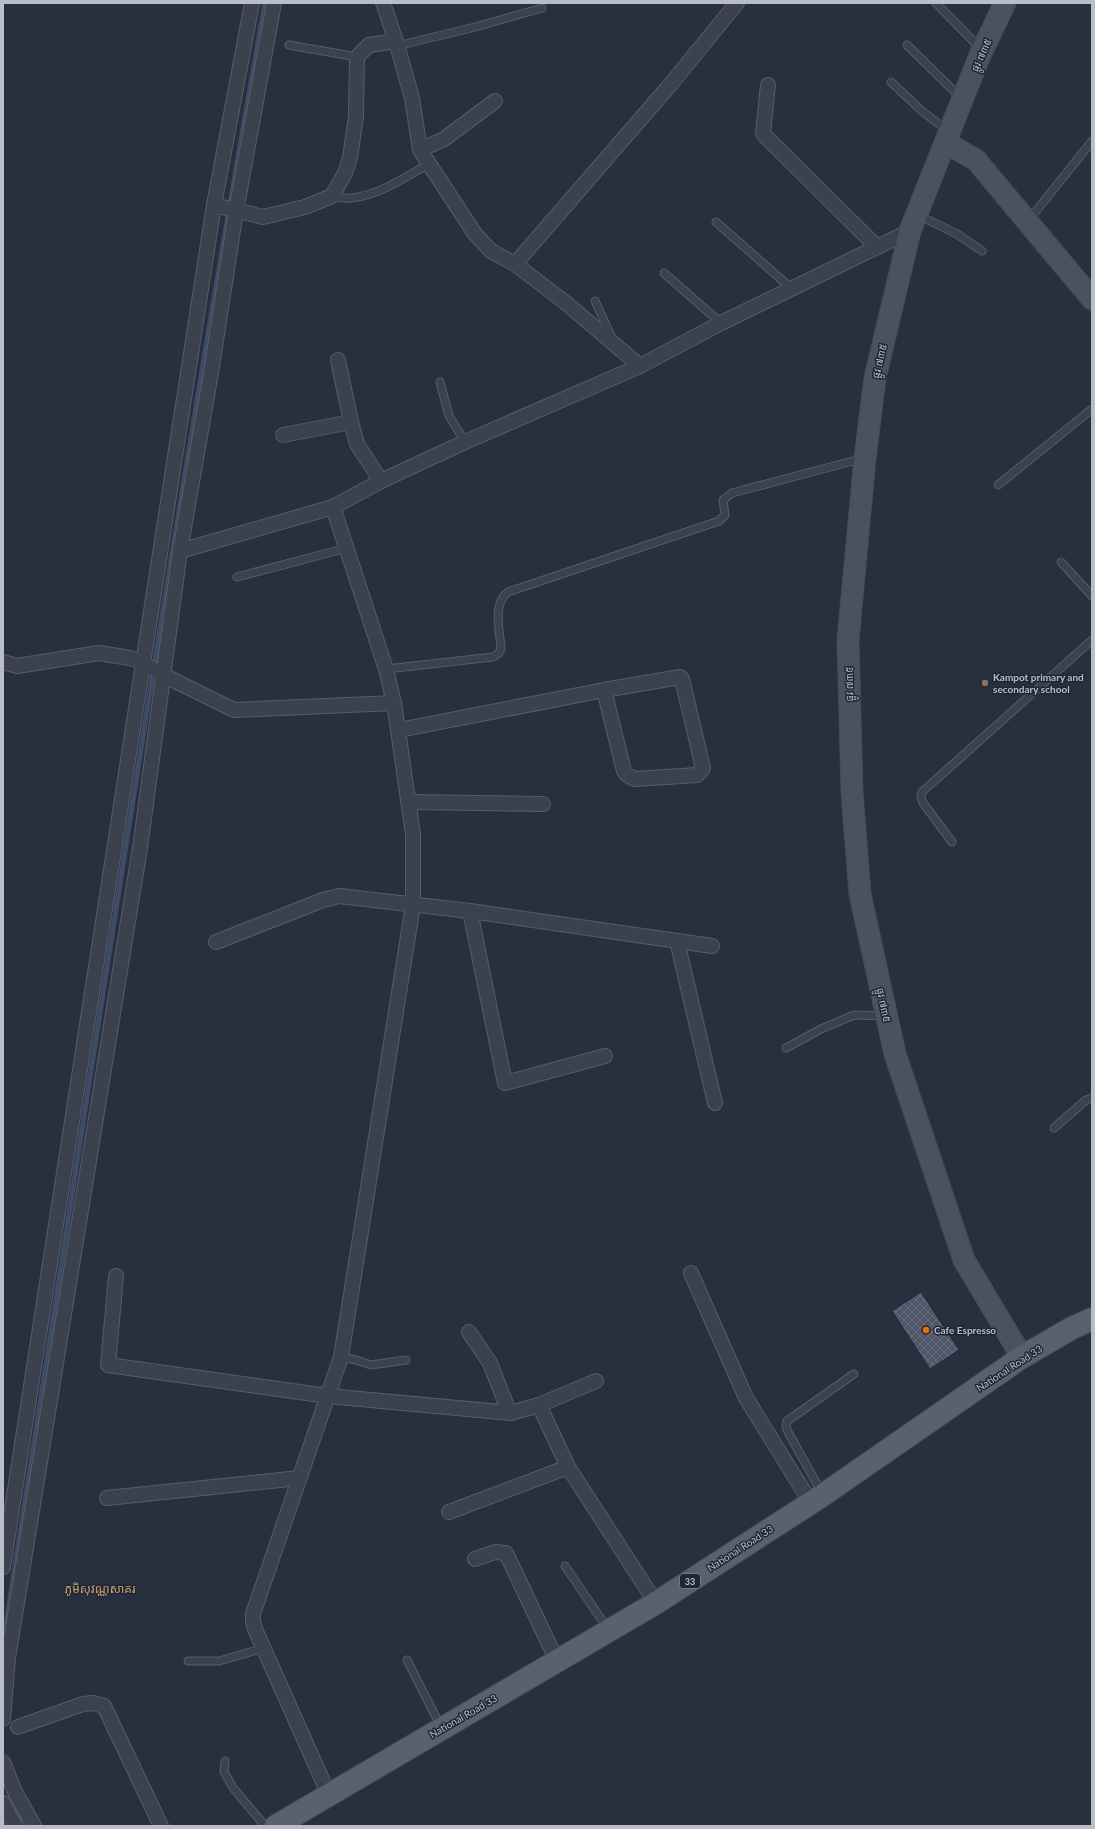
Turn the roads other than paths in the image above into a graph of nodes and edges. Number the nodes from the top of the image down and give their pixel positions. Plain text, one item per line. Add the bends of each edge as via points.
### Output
1 (252, 3) edge
2 (274, 3) edge
3 (383, 3) edge
4 (737, 3) edge
5 (936, 3) edge
6 (1005, 3) edge
7 (542, 8) dead end
8 (397, 43) junction
9 (289, 45) dead end
10 (907, 45) dead end
11 (983, 50) junction
12 (357, 58) junction
13 (891, 82) dead end
14 (768, 85) dead end
15 (963, 100) junction
16 (495, 101) dead end
17 (948, 138) junction
18 (1092, 141) edge
19 (420, 150) junction
20 (429, 164) junction
21 (332, 196) junction
22 (214, 205) junction
23 (236, 210) junction
24 (716, 222) dead end
25 (1028, 222) junction
26 (914, 223) junction
27 (877, 247) junction
28 (982, 251) dead end
29 (516, 264) junction
30 (664, 273) dead end
31 (792, 288) junction
32 (1092, 299) edge
33 (596, 301) dead end
34 (721, 323) junction
35 (609, 340) junction
36 (338, 360) dead end
37 (640, 366) junction
38 (440, 382) dead end
39 (1092, 409) edge
40 (350, 422) junction
41 (283, 435) dead end
42 (465, 442) junction
43 (865, 458) junction
44 (381, 481) junction
45 (998, 485) dead end
46 (333, 506) junction
47 (347, 548) junction
48 (180, 551) junction
49 (1061, 562) dead end
50 (236, 577) dead end
51 (1092, 596) edge
52 (1092, 640) edge
53 (3, 662) edge
54 (142, 662) junction
55 (386, 669) junction
56 (164, 675) junction
57 (604, 690) junction
58 (394, 703) junction
59 (399, 730) junction
60 (409, 802) junction
61 (543, 804) dead end
62 (952, 842) dead end
63 (413, 905) junction
64 (470, 910) junction
65 (677, 941) junction
66 (216, 942) dead end
67 (712, 946) dead end
68 (887, 1016) junction
69 (786, 1048) dead end
70 (605, 1056) dead end
71 (1092, 1098) edge
72 (715, 1102) dead end
73 (1054, 1128) dead end
74 (691, 1273) dead end
75 (116, 1276) dead end
76 (1092, 1319) edge
77 (468, 1332) dead end
78 (341, 1357) junction
79 (1022, 1357) junction
80 (406, 1360) dead end
81 (854, 1374) dead end
82 (596, 1381) dead end
83 (328, 1396) junction
84 (539, 1405) junction
85 (511, 1413) junction
86 (568, 1467) junction
87 (299, 1478) junction
88 (107, 1498) dead end
89 (817, 1499) junction
90 (449, 1512) dead end
91 (475, 1559) dead end
92 (565, 1566) dead end
93 (3, 1567) edge
94 (656, 1602) junction
95 (609, 1631) junction
96 (264, 1648) junction
97 (407, 1660) dead end
98 (188, 1661) dead end
99 (557, 1661) junction
100 (3, 1719) edge
101 (18, 1727) dead end
102 (442, 1729) junction
103 (225, 1761) dead end
104 (3, 1762) edge
105 (328, 1795) junction
106 (3, 1804) edge
107 (14, 1826) edge
108 (34, 1826) edge
109 (161, 1826) edge
110 (265, 1826) edge
111 (276, 1826) edge

1 - 22 street
2 - 23 street
3 - 8 street
4 - 29 street
5 - 11 lane
6 - 11 street, ផ្លូវ ៧៣៥
7 - 8 lane via 475,27
8 - 12 street via 369,45
8 - 19 street via 412,98
9 - 12 lane
10 - 15 lane
11 - 15 street, ផ្លូវ ៧៣៥
12 - 21 street via 356,116 350,158
13 - 17 lane
14 - 27 street via 764,136
15 - 17 street, ផ្លូវ ៧៣៥
16 - 19 street via 444,139
17 - 25 street via 976,160
17 - 26 street, ផ្លូវ ៧៣៥
18 - 25 lane
19 - 20 street
20 - 21 lane via 390,186 365,195 350,198
20 - 29 street via 475,234 491,252
21 - 23 street via 305,207 263,217
22 - 23 street
22 - 54 street
23 - 48 street
24 - 31 lane
25 - 32 street
26 - 27 street
26 - 28 lane via 957,234
26 - 43 street, ផ្លូវ ៧៣៥ via 875,378
27 - 31 street
29 - 35 street
30 - 34 lane
31 - 34 street
33 - 35 lane via 611,336
34 - 37 street
35 - 37 street
36 - 40 street
37 - 42 street
38 - 42 lane via 449,416
39 - 45 lane
40 - 41 street
40 - 44 street via 357,444
42 - 44 street
43 - 55 lane via 732,494 723,500 725,514 719,521 508,592 498,606 500,648 499,653 493,657
43 - 68 street, ផ្លូវ ៧៣៥ via 848,640 852,792 860,894
44 - 46 street
46 - 47 street
46 - 48 street
47 - 50 lane
47 - 55 street
48 - 56 street
49 - 51 lane
52 - 62 lane via 922,792 923,802
53 - 54 street via 17,666 99,653
54 - 56 street
54 - 93 street
55 - 58 street
56 - 58 street via 234,710
56 - 100 street via 140,848 8,1658
57 - 57 street via 627,775 635,779 700,773 703,768 680,677
57 - 59 street
58 - 59 street
59 - 60 street
60 - 61 street
60 - 63 street via 413,834
63 - 64 street
63 - 66 street via 339,896
63 - 78 street
64 - 65 street
64 - 70 street via 505,1083
65 - 67 street
65 - 72 street
68 - 69 lane via 854,1015
68 - 79 street, ផ្លូវ ៧៣៥ via 895,1054 964,1260
71 - 73 lane via 1086,1100
74 - 89 street via 746,1398
75 - 83 street via 108,1365
76 - 79 main road, National Road 33 / 33
77 - 85 street via 490,1364
78 - 80 lane via 371,1365
78 - 83 street
79 - 89 main road, National Road 33 / 33
81 - 89 lane via 787,1421 786,1427
82 - 84 street
83 - 85 street
83 - 87 street
84 - 85 street
84 - 86 street
86 - 90 street
86 - 94 street
87 - 88 street
87 - 96 street via 253,1614 253,1621
89 - 94 main road, National Road 33 / 33
91 - 99 street via 495,1552 506,1553
92 - 95 lane
94 - 95 main road, National Road 33 / 33
95 - 99 main road, National Road 33 / 33
96 - 98 lane via 219,1661
96 - 105 street
97 - 102 lane
99 - 102 main road, National Road 33 / 33
101 - 109 street via 83,1704 104,1706
102 - 105 main road, National Road 33 / 33
103 - 110 lane via 224,1772 234,1789
104 - 108 street via 15,1792
105 - 111 main road, National Road 33 / 33
106 - 107 street

